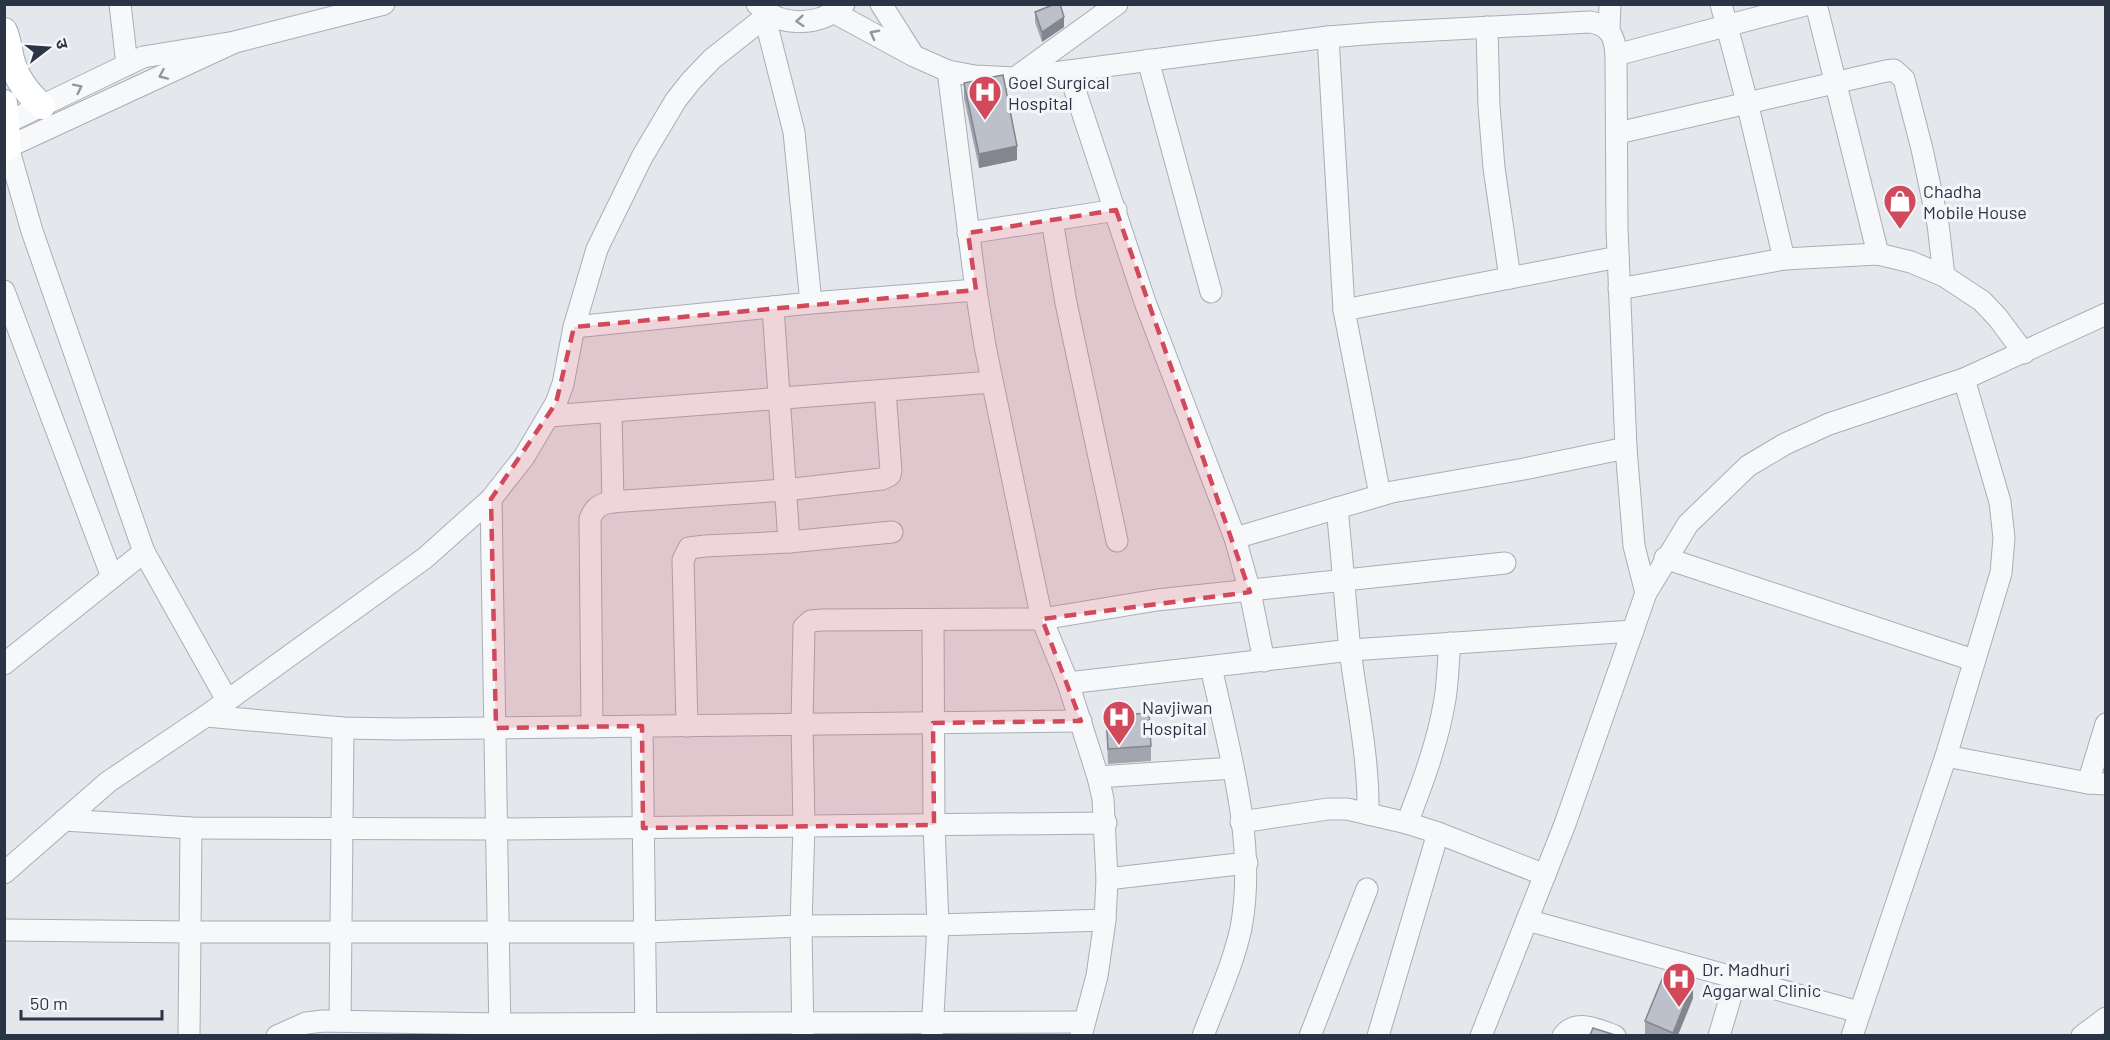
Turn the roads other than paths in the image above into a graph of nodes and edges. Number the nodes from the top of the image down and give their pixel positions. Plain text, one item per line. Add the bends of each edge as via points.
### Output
1 (120, 4) edge
2 (881, 4) edge
3 (1117, 4) edge
4 (1610, 4) edge
5 (1721, 4) edge
6 (1809, 4) edge
7 (1816, 4) edge
8 (374, 6) edge
9 (839, 9) edge
10 (763, 12) edge
11 (1487, 27) junction
12 (1727, 27) junction
13 (1609, 30) junction
14 (4, 31) edge
15 (1328, 37) junction
16 (235, 42) junction
17 (1616, 55) junction
18 (914, 56) junction
19 (1148, 60) junction
20 (127, 65) junction
21 (948, 71) junction
22 (1070, 72) junction
23 (1014, 78) junction
24 (1836, 83) junction
25 (1747, 102) junction
26 (42, 106) junction
27 (6, 129) edge
28 (1618, 133) junction
29 (1116, 210) junction
30 (1052, 220) junction
31 (969, 233) junction
32 (1878, 254) junction
33 (1618, 257) junction
34 (1784, 259) junction
35 (1944, 276) junction
36 (1510, 278) junction
37 (1620, 289) junction
38 (976, 290) junction
39 (4, 291) edge
40 (1211, 292) dead end
41 (811, 303) junction
42 (773, 307) junction
43 (1344, 310) junction
44 (2106, 314) edge
45 (574, 327) junction
46 (2024, 353) junction
47 (1964, 379) junction
48 (992, 382) junction
49 (885, 391) junction
50 (781, 399) junction
51 (611, 413) junction
52 (549, 416) junction
53 (1626, 448) junction
54 (785, 490) junction
55 (1380, 495) junction
56 (491, 499) junction
57 (613, 502) junction
58 (1337, 508) junction
59 (892, 532) dead end
60 (1235, 538) junction
61 (1117, 541) dead end
62 (789, 542) junction
63 (144, 552) junction
64 (1665, 558) junction
65 (1505, 563) dead end
66 (112, 577) junction
67 (1345, 581) junction
68 (1250, 592) junction
69 (1646, 593) junction
70 (1042, 618) junction
71 (933, 620) junction
72 (1633, 631) junction
73 (1450, 643) junction
74 (1350, 650) junction
75 (1973, 660) junction
76 (1264, 661) junction
77 (4, 664) edge
78 (1211, 667) junction
79 (1068, 683) junction
80 (227, 700) junction
81 (206, 717) junction
82 (1081, 721) junction
83 (933, 723) junction
84 (802, 724) junction
85 (2106, 724) edge
86 (642, 726) junction
87 (687, 726) junction
88 (592, 727) junction
89 (343, 728) junction
90 (496, 728) junction
91 (1946, 756) junction
92 (1233, 768) junction
93 (1098, 777) junction
94 (2097, 783) edge
95 (1368, 814) junction
96 (64, 820) junction
97 (1241, 822) junction
98 (1106, 823) junction
99 (1407, 823) junction
100 (804, 825) junction
101 (934, 825) junction
102 (191, 828) junction
103 (643, 828) junction
104 (343, 829) junction
105 (497, 829) junction
106 (1438, 832) junction
107 (1247, 863) junction
108 (4, 873) edge
109 (1545, 875) junction
110 (1107, 879) junction
111 (1367, 889) dead end
112 (1105, 920) junction
113 (1527, 920) junction
114 (938, 925) junction
115 (801, 926) junction
116 (4, 930) edge
117 (190, 932) junction
118 (645, 932) junction
119 (342, 933) junction
120 (498, 933) junction
121 (1736, 980) junction
122 (1859, 1012) junction
123 (2106, 1018) edge
124 (340, 1021) junction
125 (646, 1029) edge
126 (803, 1029) edge
127 (932, 1029) edge
128 (1083, 1029) edge
129 (500, 1030) edge
130 (189, 1035) edge
131 (277, 1035) edge
132 (1203, 1035) edge
133 (1310, 1035) edge
134 (1378, 1035) edge
135 (1481, 1035) edge
136 (1563, 1035) edge
137 (1615, 1035) edge
138 (1719, 1035) edge
139 (1852, 1035) edge
140 (2082, 1035) edge

1 - 20 street
2 - 18 street
3 - 23 street
4 - 13 street
5 - 12 street
6 - 12 street
7 - 24 street
8 - 16 street
9 -> 10 street via 798,23
18 -> 9 street
10 - 41 street via 794,132
10 - 45 street via 690,81 676,100 642,157 597,249
11 - 13 street via 1590,22
11 - 15 street
11 - 36 street via 1494,168
12 - 17 street
12 - 25 street
13 - 17 street
14 - 26 main road via 21,84
15 - 19 street
15 - 43 street
16 - 20 street via 143,57
16 -> 27 street
17 - 28 street
18 - 21 street
19 - 22 street
19 - 40 street
26 -> 20 street
21 - 23 street
21 - 31 street
22 - 23 street
22 - 29 street
24 - 25 street
24 - 32 street
24 - 35 street via 1894,70 1904,79 1938,224
25 - 28 street
25 - 34 street
26 - 27 street
27 - 63 street via 32,231
28 - 33 street
29 - 30 street
29 - 60 street via 1145,302
30 - 31 street
30 - 61 street
31 - 38 street
32 - 34 street
32 - 35 street
33 - 36 street
33 - 37 street
34 - 37 street
35 - 46 street via 1982,301
36 - 43 street
37 - 53 street
38 - 41 street
38 - 48 street
39 - 66 street
41 - 42 street
42 - 45 street
42 - 50 street
43 - 55 street
44 - 46 street
45 - 52 street via 563,384
46 - 47 street
47 - 64 street via 1829,424 1748,466 1688,524
47 - 75 street via 2000,502 2004,538 2001,573
48 - 49 street
48 - 70 street
49 - 50 street
49 - 54 street via 890,475
50 - 51 street
50 - 54 street
51 - 52 street
51 - 57 street
52 - 56 street
53 - 55 street
53 - 69 street via 1634,546
54 - 57 street
54 - 62 street
55 - 58 street
56 - 80 street via 425,558
56 - 90 street
57 - 88 street via 593,510 590,519
58 - 60 street
58 - 67 street
59 - 62 street
60 - 68 street
62 - 87 street via 695,547 685,553
63 - 66 street
63 - 80 street
64 - 69 street
64 - 75 street
65 - 67 street
66 - 77 street
67 - 68 street
67 - 74 street
68 - 70 street via 1157,600
68 - 76 street
69 - 72 street
70 - 71 street
70 - 79 street
71 - 83 street
71 - 84 street via 822,620 807,624
72 - 73 street
72 - 109 street
73 - 74 street
73 - 99 street via 1438,731
74 - 76 street
74 - 95 street via 1365,749
75 - 91 street
76 - 78 street
78 - 79 street
78 - 92 street
79 - 82 street
80 - 81 street
81 - 89 street
81 - 96 street via 108,782
82 - 83 street
82 - 93 street
83 - 84 street
83 - 101 street
84 - 87 street
84 - 100 street
85 - 94 street
86 - 87 street
86 - 88 street
86 - 103 street
88 - 90 street
89 - 90 street
89 - 104 street
90 - 105 street
91 - 94 street
91 - 122 street
92 - 93 street
92 - 97 street
93 - 98 street
95 - 97 street via 1328,809
95 - 99 street
96 - 102 street
96 - 108 street
97 - 107 street
98 - 101 street
98 - 110 street
99 - 106 street
100 - 101 street
100 - 103 street
100 - 115 street
101 - 114 street
102 - 104 street
102 - 117 street
103 - 105 street
103 - 118 street
104 - 105 street
104 - 119 street
105 - 120 street
106 - 109 street
106 - 134 street
107 - 110 street
107 - 132 street via 1240,929
109 - 113 street
110 - 112 street
111 - 133 street
112 - 114 street
112 - 128 street via 1097,976
113 - 121 street
113 - 135 street
114 - 115 street
114 - 127 street
115 - 118 street
115 - 126 street
116 - 117 street
117 - 119 street
117 - 130 street
118 - 120 street
118 - 125 street
119 - 120 street
119 - 124 street
120 - 129 street
121 - 122 street
121 - 138 street
122 - 139 street
123 - 140 street
124 - 129 street
124 - 131 street via 306,1023
125 - 126 street
125 - 129 street
126 - 127 street
127 - 128 street
136 - 137 street via 1581,1026

